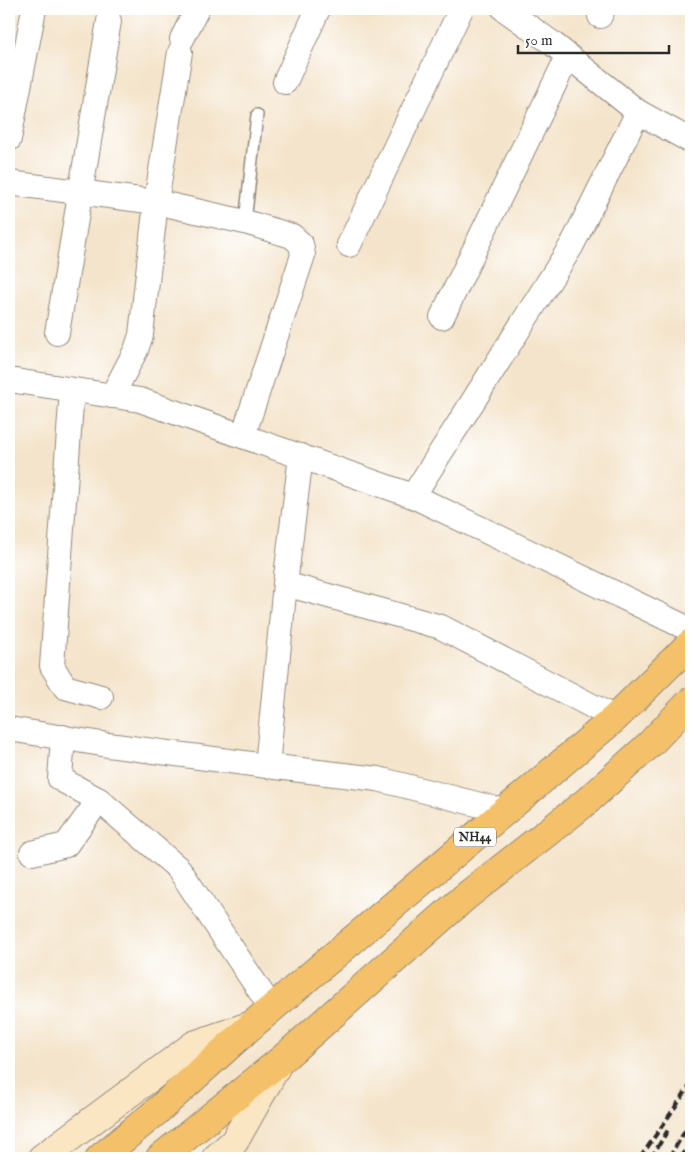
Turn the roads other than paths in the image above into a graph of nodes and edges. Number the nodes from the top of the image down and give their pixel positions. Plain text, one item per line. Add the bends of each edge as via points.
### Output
1 (34, 9) edge
2 (197, 9) edge
3 (318, 9) edge
4 (461, 9) edge
5 (504, 9) edge
6 (108, 21) dead end
7 (568, 56) junction
8 (285, 82) dead end
9 (638, 112) junction
10 (257, 115) dead end
11 (9, 139) edge
12 (691, 141) edge
13 (9, 183) edge
14 (80, 191) junction
15 (156, 202) junction
16 (244, 222) junction
17 (349, 245) dead end
18 (442, 317) dead end
19 (57, 333) dead end
20 (9, 380) edge
21 (72, 390) junction
22 (112, 396) junction
23 (243, 436) junction
24 (301, 456) junction
25 (413, 496) junction
26 (285, 584) junction
27 (691, 630) edge
28 (691, 643) edge
29 (101, 697) dead end
30 (691, 701) edge
31 (615, 718) junction
32 (9, 729) edge
33 (63, 737) junction
34 (267, 766) junction
35 (99, 800) junction
36 (504, 811) junction
37 (32, 853) dead end
38 (262, 1017) junction
39 (280, 1061) junction
40 (169, 1150) edge
41 (42, 1158) edge
42 (100, 1158) edge
43 (216, 1158) edge

1 - 11 street
2 - 15 street via 181,46
3 - 8 street
4 - 17 street
5 - 7 street
6 - 14 street
7 - 9 street
7 - 18 street
9 - 12 street
9 - 25 street via 572,245
10 - 16 lane
13 - 14 street
14 - 15 street
14 - 19 street
15 - 16 street
15 - 22 street via 141,335
16 - 23 street via 292,236 301,244 303,255
20 - 21 street
21 - 22 street
21 - 29 street via 52,666 65,687
22 - 23 street via 140,400
23 - 24 street
24 - 25 street
24 - 26 street
25 - 27 street
26 - 31 street via 441,626
26 - 34 street
28 - 31 highway, NH44
30 - 39 highway, NH44 via 650,744 586,802 465,897
31 - 36 highway, NH44
32 - 33 street
33 - 34 street
33 - 35 street via 60,779
34 - 36 street via 378,778
35 - 37 street via 66,845
35 - 38 street via 179,869
36 - 38 highway, NH44
38 - 41 main road via 194,1045
38 - 42 highway, NH44
39 - 40 highway, NH44
39 - 43 main road via 234,1142

